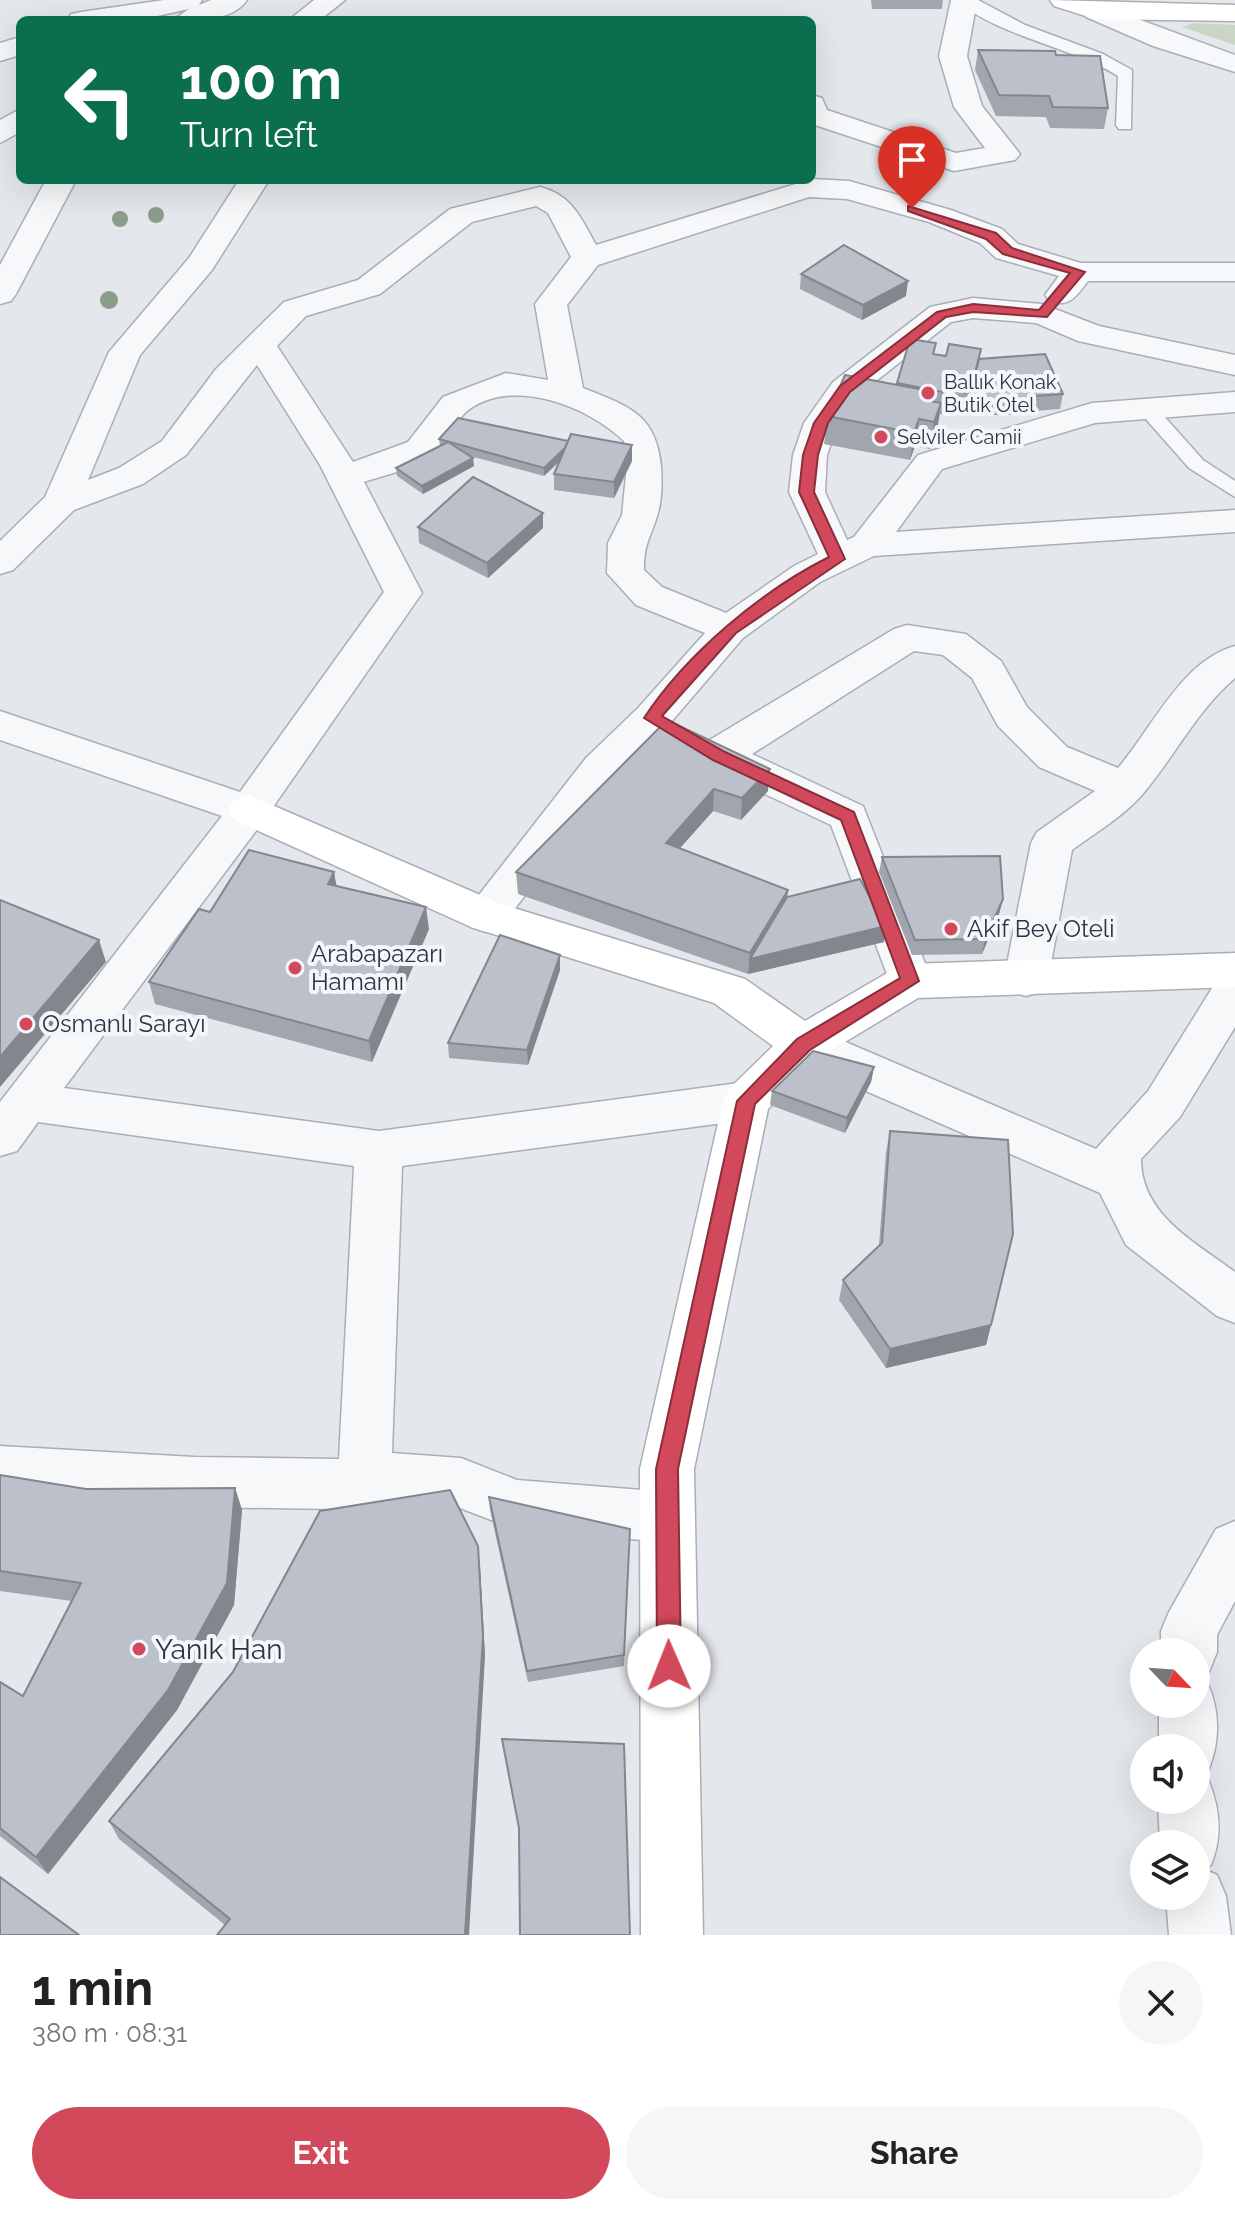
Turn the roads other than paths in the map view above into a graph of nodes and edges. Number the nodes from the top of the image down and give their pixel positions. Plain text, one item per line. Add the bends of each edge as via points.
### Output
1 (189, 0) edge
2 (234, 0) edge
3 (332, 0) edge
4 (964, 0) edge
5 (1063, 0) edge
6 (1095, 11) junction
7 (1235, 13) edge
8 (110, 16) edge
9 (196, 16) edge
10 (308, 16) edge
11 (1235, 64) edge
12 (816, 116) edge
13 (16, 121) edge
14 (1125, 125) dead end
15 (0, 134) edge
16 (59, 184) edge
17 (251, 184) edge
18 (751, 193) edge
19 (587, 258) junction
20 (1079, 272) junction
21 (1235, 272) edge
22 (0, 294) edge
23 (1042, 314) junction
24 (259, 345) junction
25 (1235, 365) edge
26 (567, 394) junction
27 (1235, 402) edge
28 (1147, 409) junction
29 (345, 477) junction
30 (1235, 491) edge
31 (61, 502) junction
32 (1235, 521) edge
33 (852, 552) junction
34 (0, 562) edge
35 (730, 629) junction
36 (1235, 659) edge
37 (652, 718) junction
38 (0, 725) edge
39 (719, 756) junction
40 (1125, 787) junction
41 (249, 810) junction
42 (486, 916) junction
43 (1235, 970) edge
44 (1026, 979) junction
45 (910, 981) junction
46 (1235, 989) edge
47 (804, 1044) junction
48 (746, 1101) junction
49 (29, 1102) junction
50 (0, 1137) edge
51 (379, 1150) junction
52 (1117, 1179) junction
53 (1235, 1301) edge
54 (0, 1470) edge
55 (364, 1481) junction
56 (667, 1517) junction
57 (1235, 1547) edge
58 (1189, 1638) edge
59 (1197, 1910) edge
60 (672, 1935) edge
61 (1200, 1935) edge

1 - 8 street
2 - 9 street
3 - 10 street
4 - 12 street via 953,56 968,107 1005,154 954,162
4 - 14 lane via 1103,57 1126,74
5 - 6 main road
6 - 7 main road
6 - 11 street
13 - 15 street
16 - 22 street
17 - 31 street via 201,263 125,352
18 - 19 street
18 - 20 street via 849,190 940,216 991,236 1007,251
19 - 24 street via 560,207 540,196 461,215 369,287 295,309
19 - 26 street via 551,304
20 - 21 street
20 - 23 street
23 - 25 street via 1090,334
23 - 33 street via 973,308 941,314 845,389 821,423 810,455 807,492
24 - 29 street
24 - 31 street via 228,376 174,448 131,476
26 - 29 street via 506,383 492,387 455,404 420,449
26 - 35 street via 615,413 641,438 640,515 626,543 625,573 649,596
27 - 28 street
28 - 30 lane via 1196,464
28 - 33 street via 1092,413 930,462
29 - 41 street via 403,593
31 - 34 street
32 - 33 street
33 - 35 street via 807,574
35 - 37 street
36 - 40 street via 1174,722
37 - 39 street
37 - 42 street via 600,768
38 - 41 street
39 - 40 street via 907,638 953,643 987,670 1012,716 1053,757
39 - 45 street via 848,816
40 - 44 street via 1052,843
41 - 42 main road
41 - 49 street
42 - 47 main road via 729,991
43 - 44 main road
44 - 45 main road
45 - 47 main road
46 - 52 street via 1164,1104 1117,1153
47 - 48 main road
47 - 52 street
48 - 51 street
48 - 56 main road via 667,1469
49 - 50 street
49 - 51 street
51 - 55 street
52 - 53 street via 1143,1230
54 - 55 street via 194,1482
55 - 56 street via 396,1477 461,1483 517,1505
56 - 60 main road
57 - 58 street
59 - 61 street

